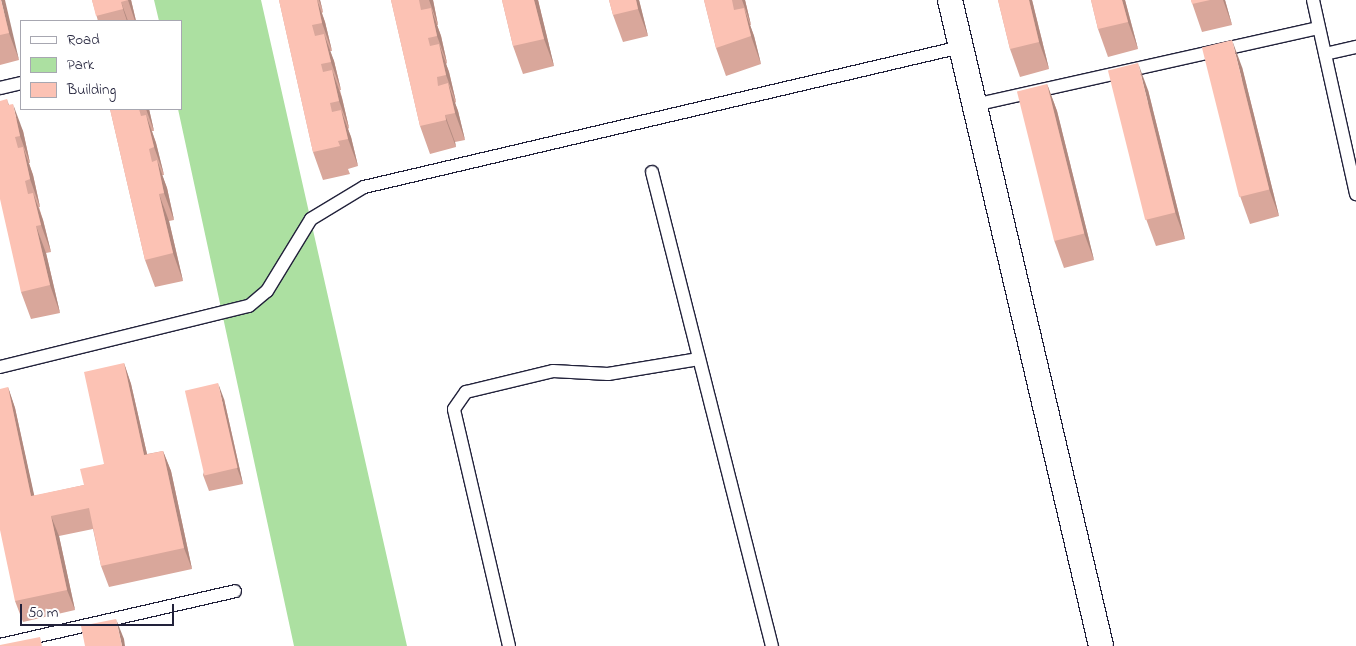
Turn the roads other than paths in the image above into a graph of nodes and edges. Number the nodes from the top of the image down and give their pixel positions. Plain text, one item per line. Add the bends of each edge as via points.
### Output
1 (950, 0) edge
2 (1312, 0) edge
3 (1319, 28) junction
4 (961, 47) junction
5 (1356, 47) edge
6 (1325, 54) junction
7 (20, 83) edge
8 (0, 88) edge
9 (974, 105) junction
10 (652, 172) dead end
11 (1356, 194) edge
12 (699, 359) junction
13 (0, 367) edge
14 (235, 591) dead end
15 (0, 645) edge
16 (509, 646) edge
17 (772, 646) edge
18 (1101, 646) edge

1 - 4 street
2 - 3 lane
3 - 6 lane
3 - 9 lane
4 - 9 street
4 - 13 lane via 364,187 311,219 267,291 249,306
5 - 6 lane
6 - 11 lane
7 - 8 lane
9 - 18 street
10 - 12 lane
12 - 16 lane via 608,374 553,371 466,392 454,409
12 - 17 lane
14 - 15 lane

